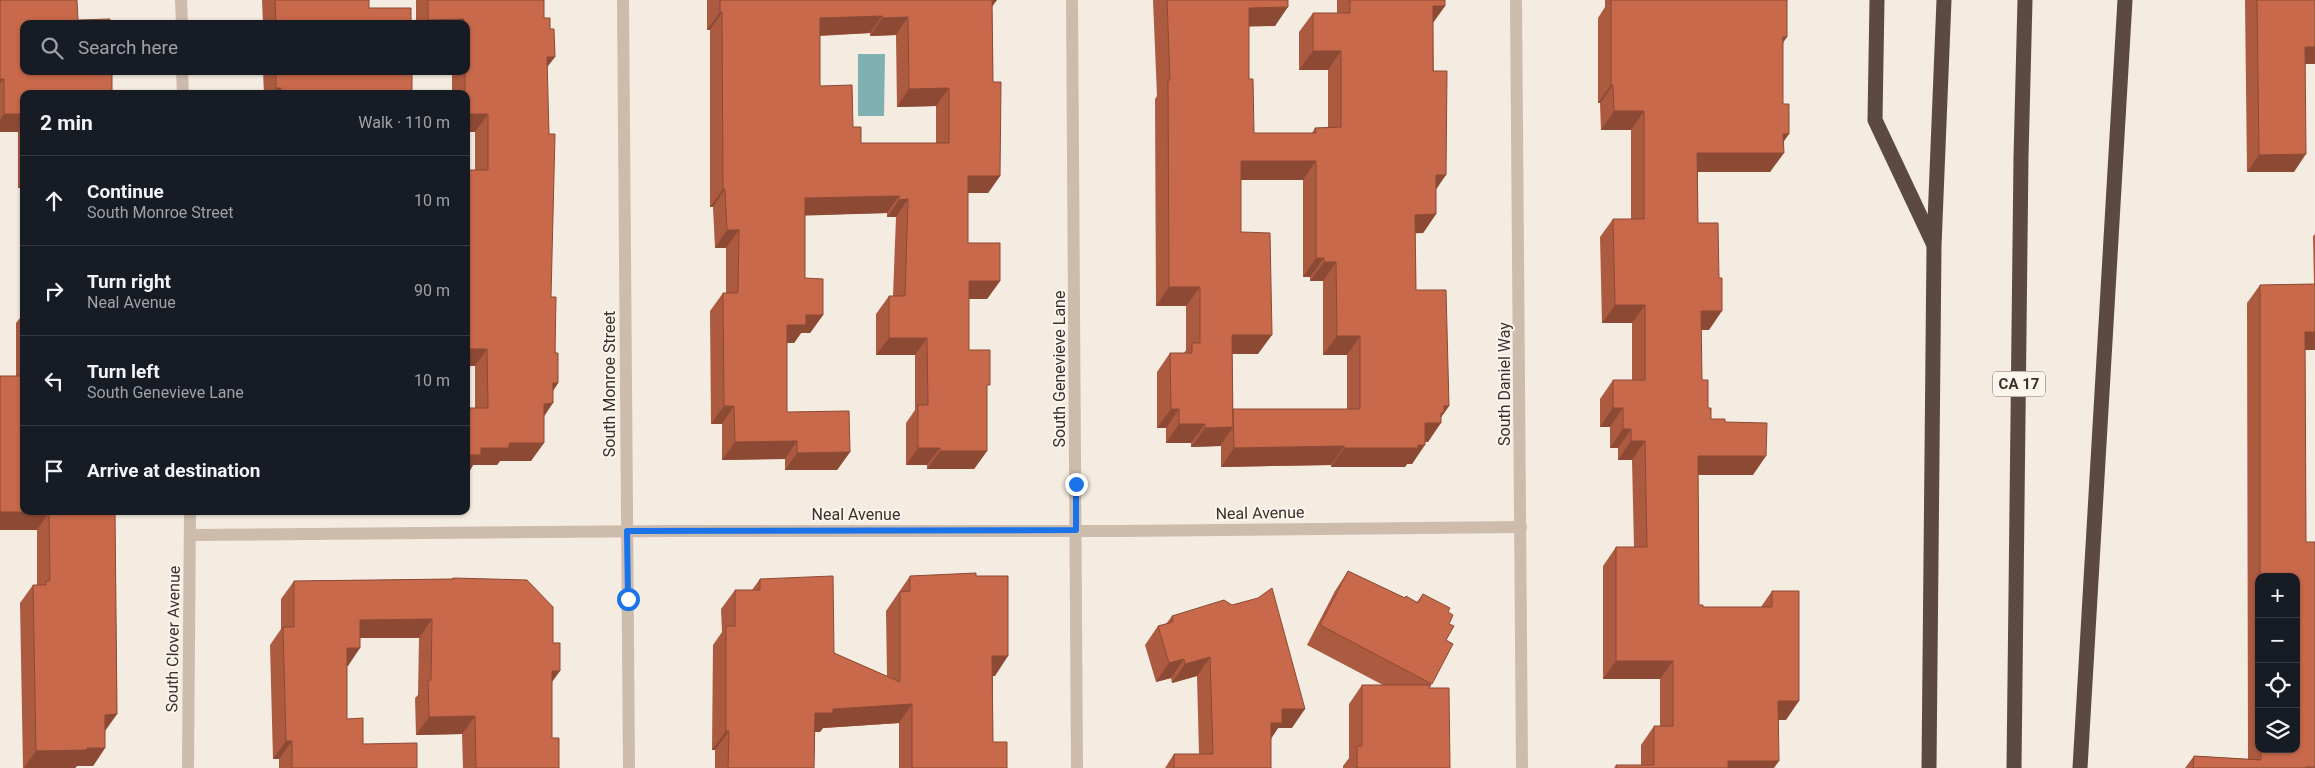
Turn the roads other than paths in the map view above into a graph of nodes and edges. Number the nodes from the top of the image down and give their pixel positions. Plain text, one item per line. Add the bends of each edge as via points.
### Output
1 (181, 0) edge
2 (623, 0) edge
3 (1072, 0) edge
4 (1516, 0) edge
5 (1877, 0) edge
6 (1944, 0) edge
7 (2025, 0) edge
8 (2125, 0) edge
9 (182, 20) edge
10 (182, 75) edge
11 (183, 90) edge
12 (1934, 246) junction
13 (190, 515) edge
14 (1521, 527) junction
15 (1076, 530) junction
16 (627, 531) junction
17 (190, 535) junction
18 (188, 768) edge
19 (629, 768) edge
20 (1077, 768) edge
21 (1522, 768) edge
22 (1929, 768) edge
23 (2014, 768) edge
24 (2080, 768) edge

1 - 9 street
2 - 16 street, South Monroe Street
3 - 15 street, South Genevieve Lane
4 - 14 street, South Daniel Way
5 - 12 highway via 1875,120
6 - 12 highway
7 - 23 highway, CA 17
8 - 24 highway
10 - 11 street
12 - 22 highway
13 - 17 street, South Clover Avenue
14 - 15 street, Neal Avenue
14 - 21 street, South Daniel Way
15 - 16 street, Neal Avenue
15 - 20 street, South Genevieve Lane
16 - 17 street, Neal Avenue
16 - 19 street, South Monroe Street
17 - 18 street, South Clover Avenue

